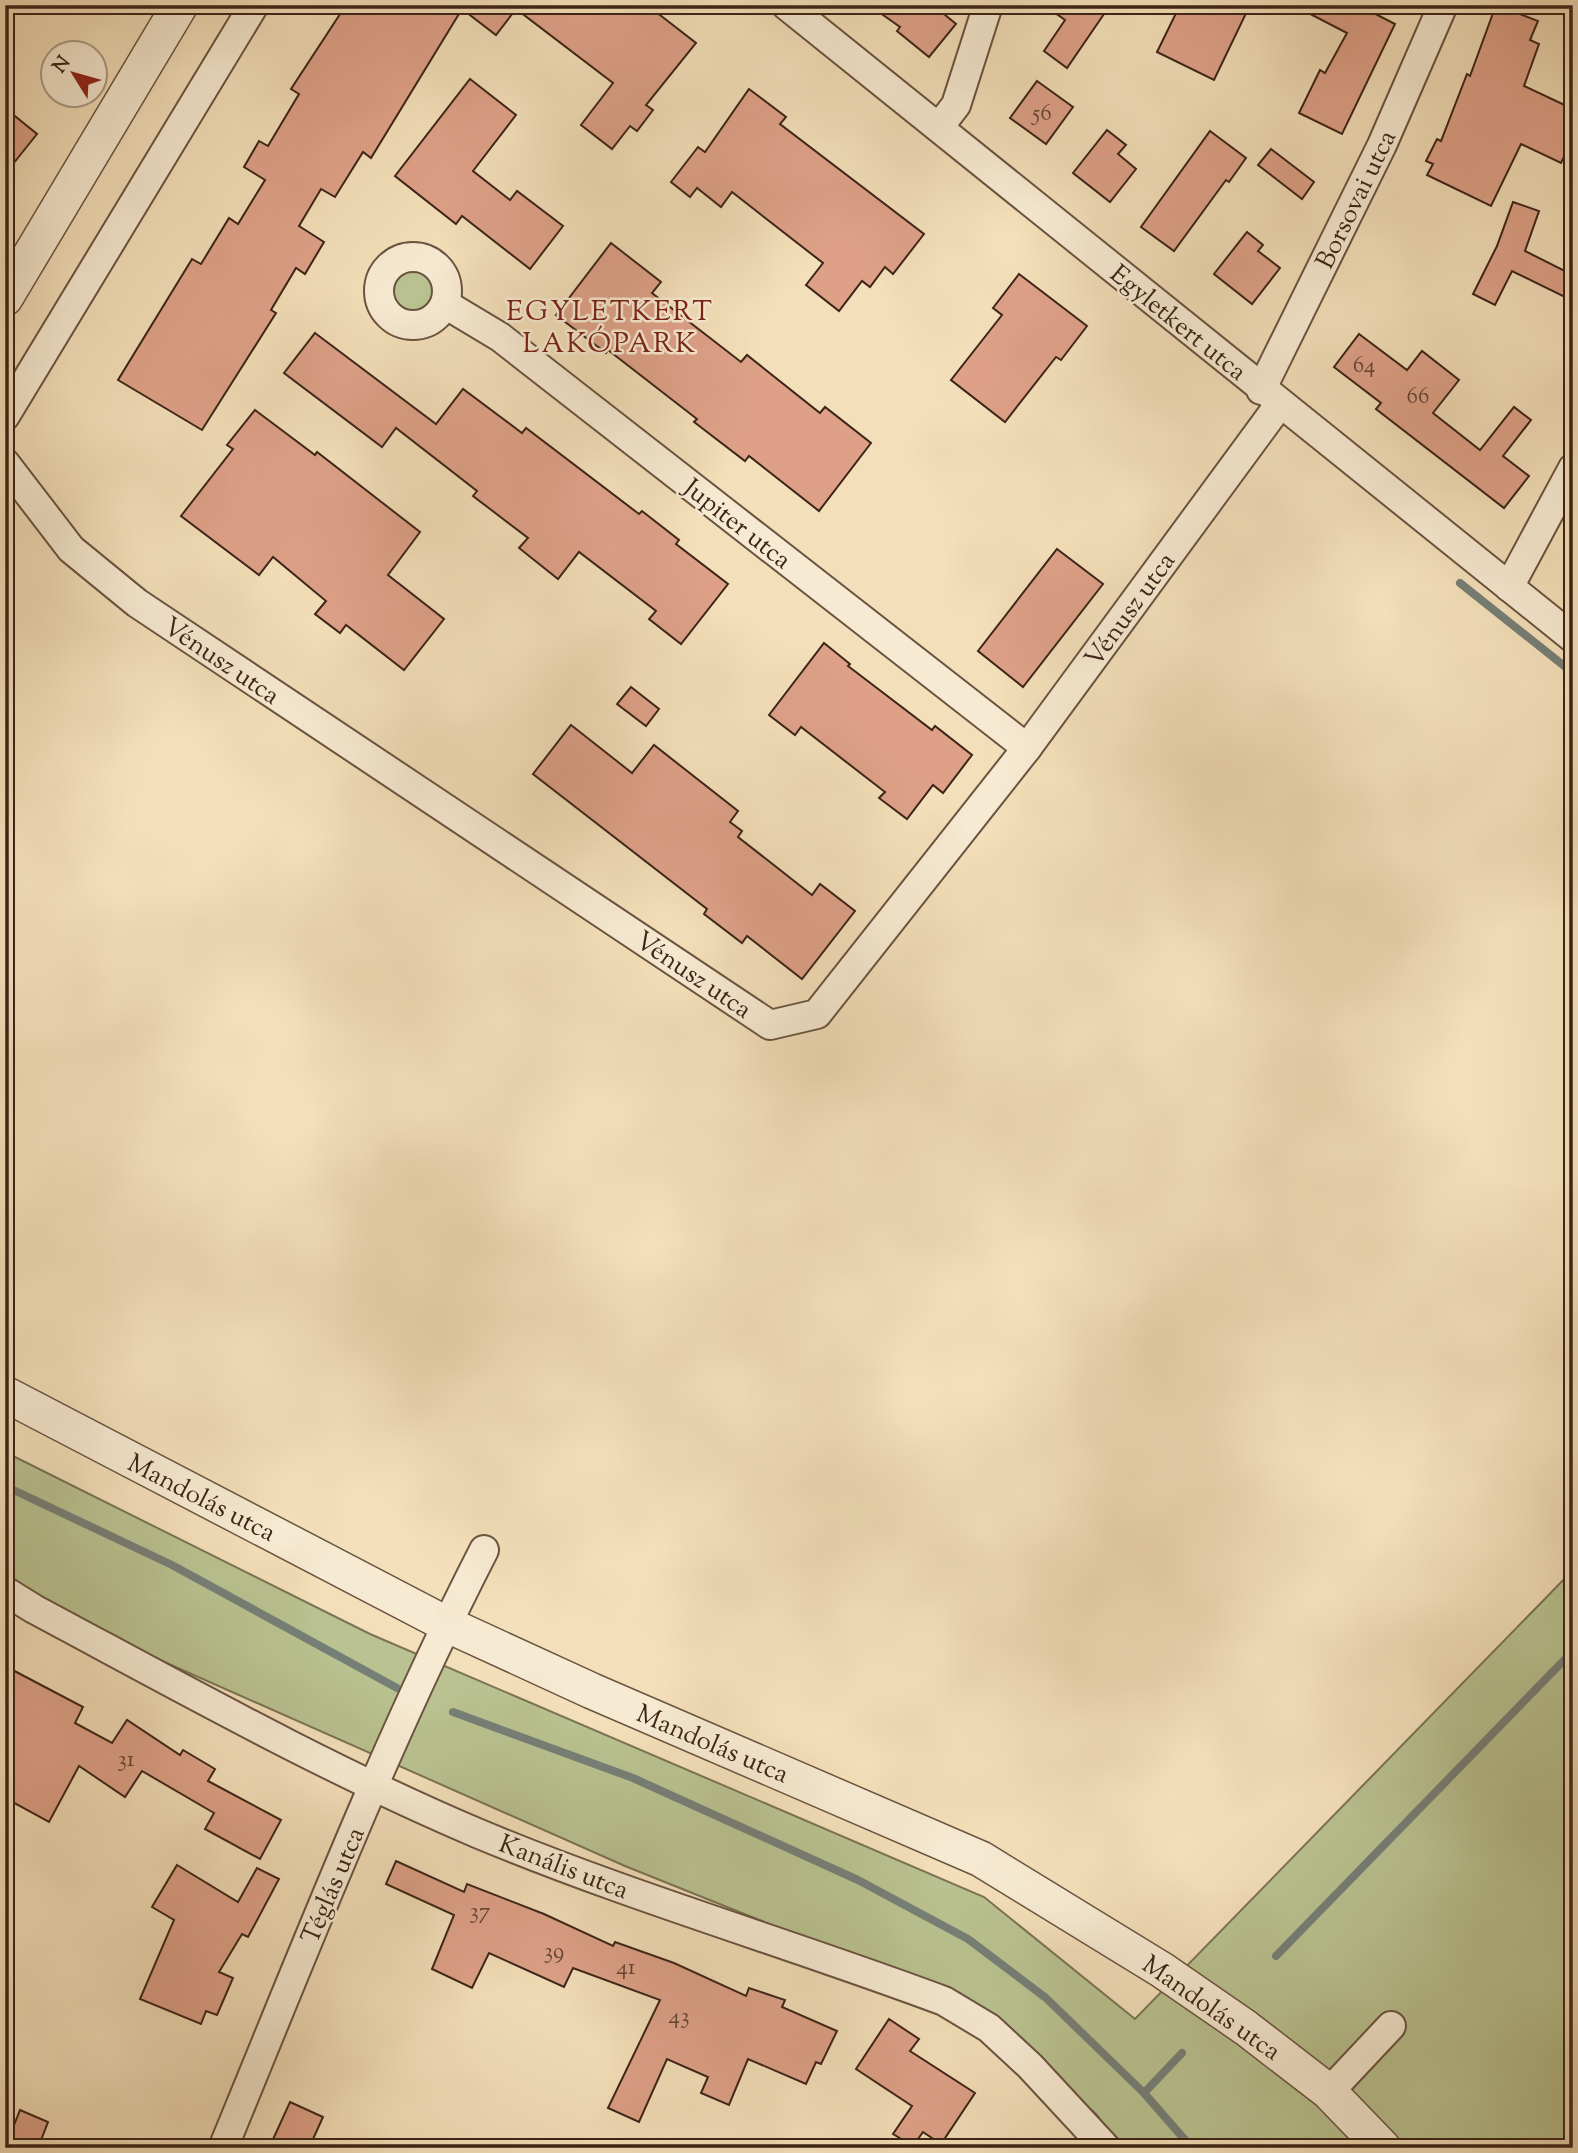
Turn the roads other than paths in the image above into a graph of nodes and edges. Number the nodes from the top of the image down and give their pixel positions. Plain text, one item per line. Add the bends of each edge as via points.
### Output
1 (180, 5) edge
2 (254, 5) edge
3 (786, 5) edge
4 (988, 5) edge
5 (1443, 5) edge
6 (939, 127) junction
7 (5, 298) edge
8 (444, 304) dead end
9 (1270, 397) junction
10 (5, 416) edge
11 (5, 463) edge
12 (1573, 468) edge
13 (1509, 587) junction
14 (1573, 638) edge
15 (1027, 748) junction
16 (5, 1394) edge
17 (484, 1550) dead end
18 (5, 1591) edge
19 (446, 1623) junction
20 (373, 1787) junction
21 (1391, 2026) dead end
22 (1329, 2092) junction
23 (223, 2148) edge
24 (1106, 2148) edge
25 (1383, 2148) edge

1 - 7 street
2 - 10 street
3 - 6 street, Egyletkert utca
4 - 6 street via 956,105
5 - 9 street, Borsovai utca
6 - 9 street, Egyletkert utca
8 - 15 street, Jupiter utca via 500,337
9 - 13 street, Egyletkert utca
9 - 15 street, Vénusz utca
11 - 15 street, Vénusz utca via 71,549 137,603 770,1024 817,1014
12 - 13 street
13 - 14 street, Egyletkert utca
16 - 19 street, Mandolás utca
17 - 19 street, Téglás utca
18 - 20 street, Kanális utca
19 - 20 street, Téglás utca
19 - 22 street, Mandolás utca via 981,1859 1162,1970
20 - 23 street, Téglás utca
20 - 24 street, Kanális utca via 608,1884 944,2001 989,2028
21 - 22 street
22 - 25 street, Mandolás utca

